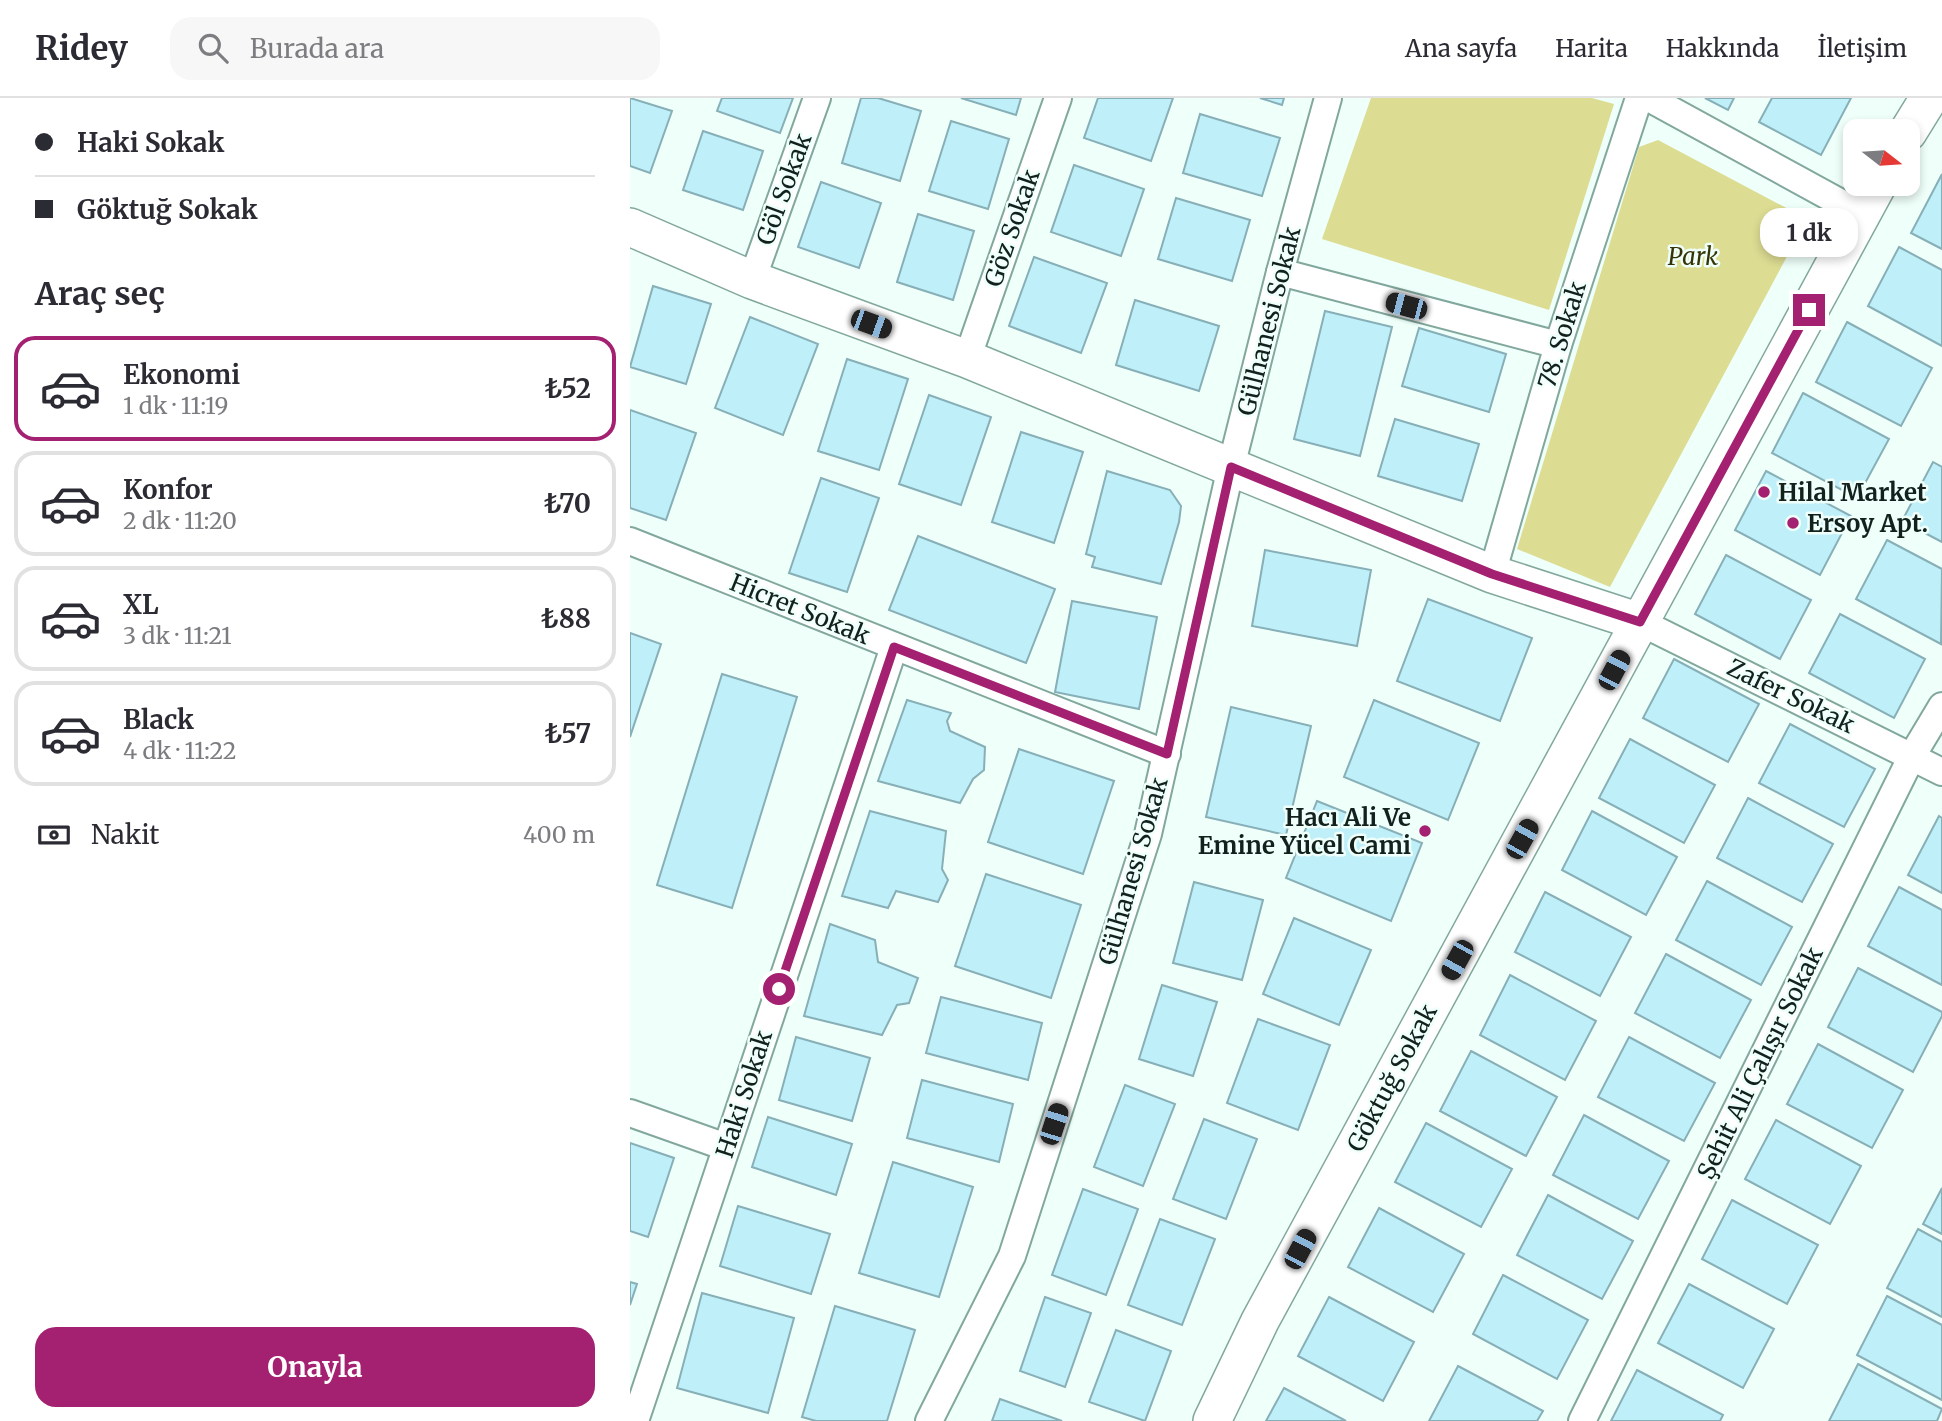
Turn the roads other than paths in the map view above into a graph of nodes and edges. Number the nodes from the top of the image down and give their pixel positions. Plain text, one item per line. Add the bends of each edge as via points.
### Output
1 (817, 98) edge
2 (1058, 98) edge
3 (1328, 98) edge
4 (1639, 98) edge
5 (1649, 98) edge
6 (1929, 98) edge
7 (1915, 119) edge
8 (1870, 199) edge
9 (630, 228) edge
10 (1280, 272) junction
11 (752, 280) junction
12 (1558, 345) junction
13 (967, 359) junction
14 (1231, 467) junction
15 (630, 541) edge
16 (1492, 574) junction
17 (1640, 622) junction
18 (894, 647) junction
19 (1942, 706) edge
20 (1167, 754) junction
21 (1912, 756) junction
22 (1942, 772) edge
23 (630, 1113) edge
24 (726, 1147) junction
25 (635, 1421) edge
26 (929, 1421) edge
27 (1212, 1421) edge
28 (1582, 1421) edge

1 - 11 street, Göl Sokak
2 - 13 street, Göz Sokak
3 - 10 street, Gülhanesi Sokak
4 - 12 street, 78. Sokak
5 - 8 street
6 - 7 street
8 - 17 street, Göktuğ Sokak
9 - 11 street
10 - 12 street
10 - 14 street, Gülhanesi Sokak
11 - 13 street
12 - 16 street, 78. Sokak
13 - 14 street
14 - 16 street
14 - 20 street, Gülhanesi Sokak
15 - 18 street, Hicret Sokak
16 - 17 street
17 - 21 street, Zafer Sokak
17 - 27 street, Göktuğ Sokak via 1260,1321
18 - 20 street, Hicret Sokak
18 - 24 street, Haki Sokak
19 - 21 street, Şehit Ali Çalışır Sokak
20 - 26 street, Gülhanesi Sokak via 1149,834 1012,1256
21 - 22 street, Zafer Sokak
21 - 28 street, Şehit Ali Çalışır Sokak
23 - 24 street
24 - 25 street, Haki Sokak

